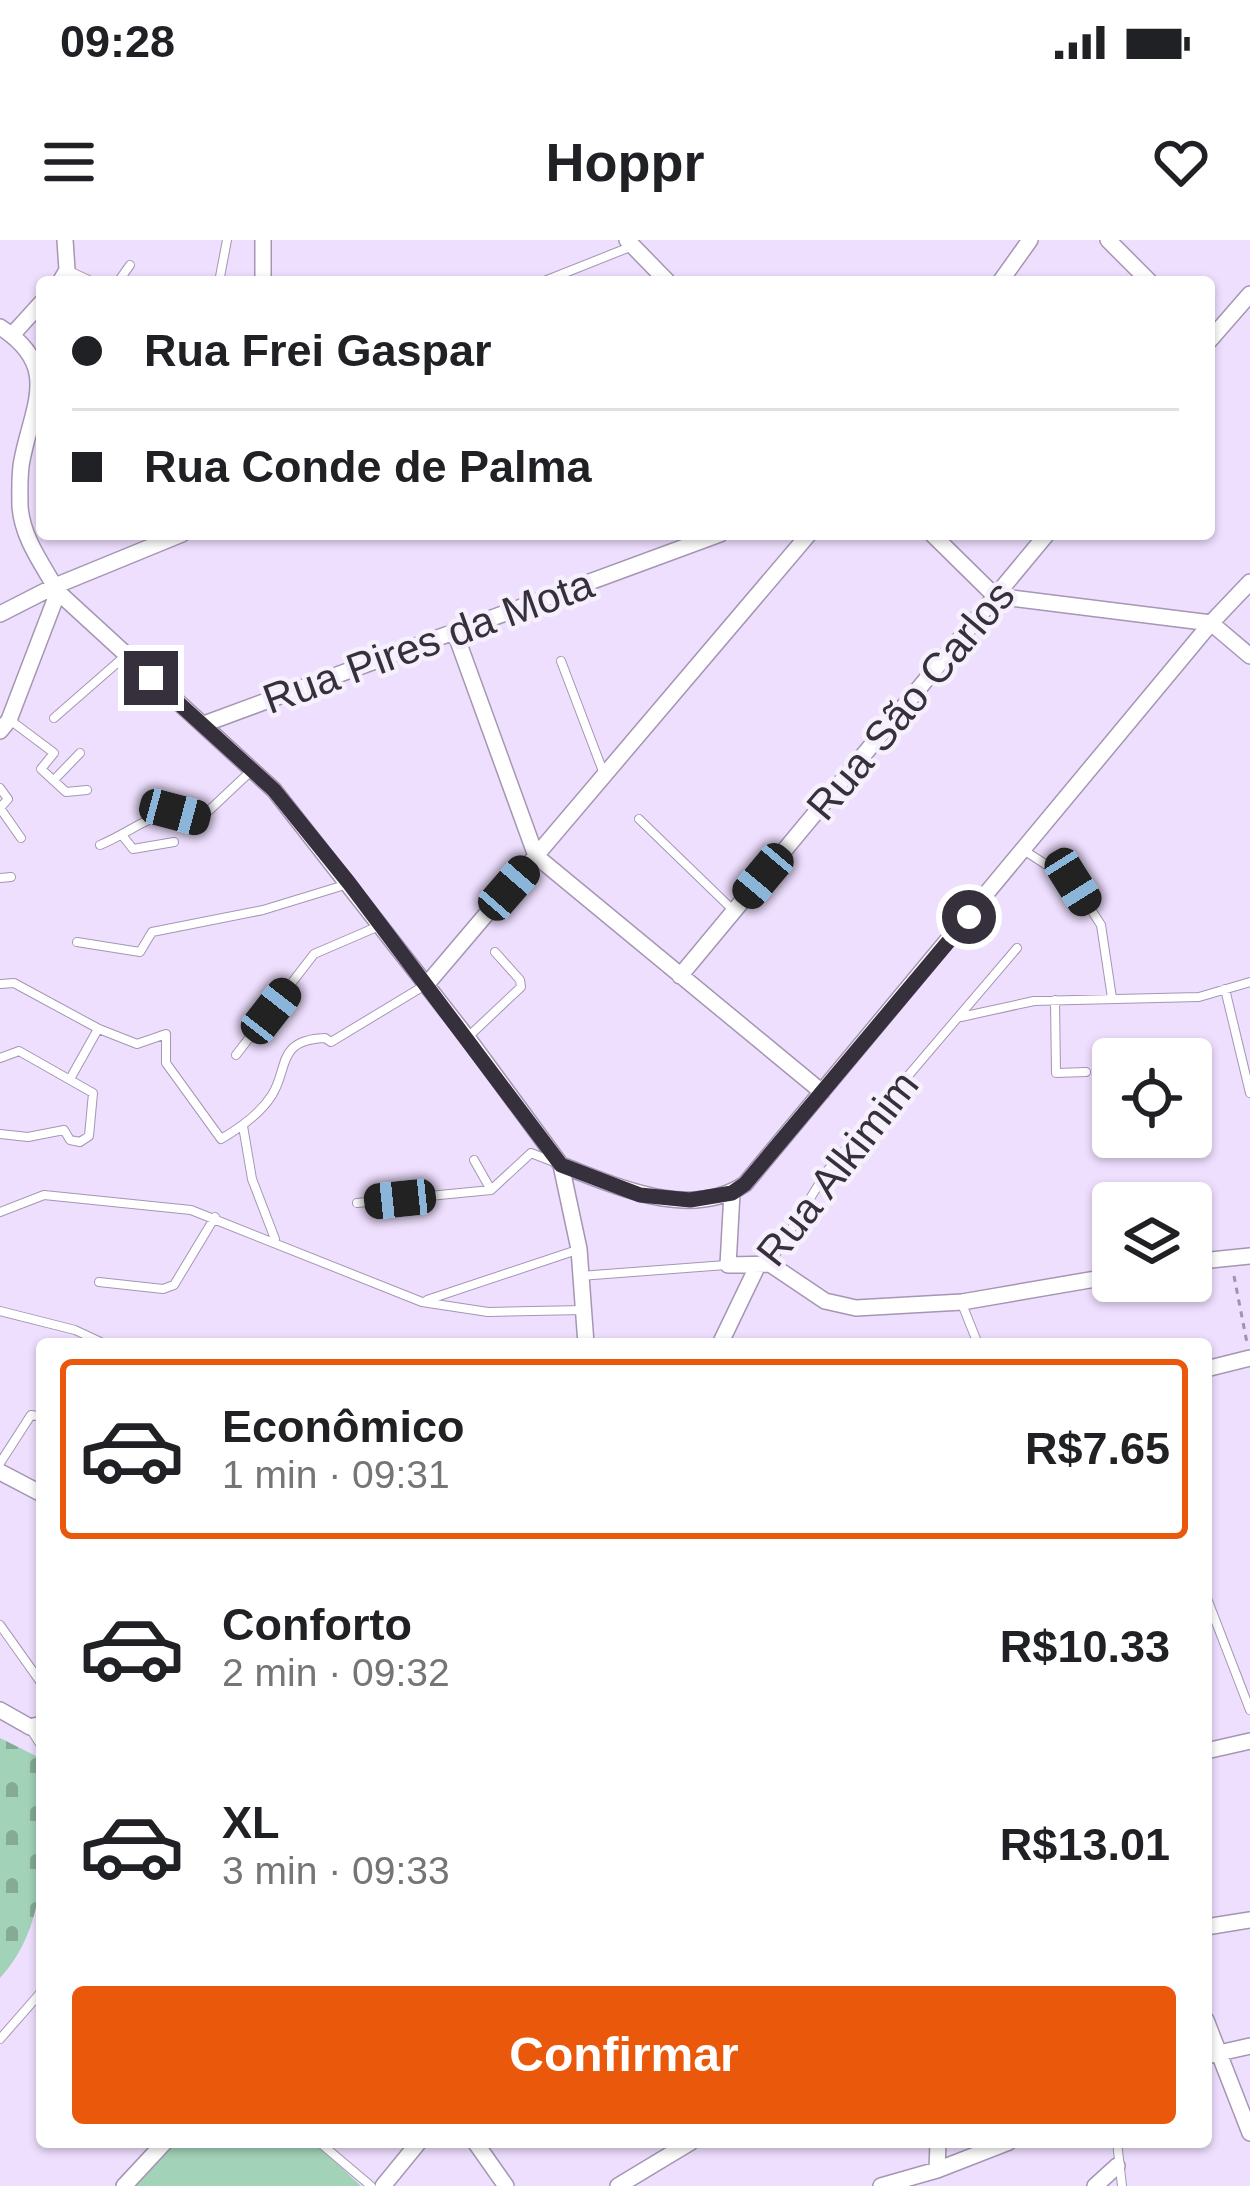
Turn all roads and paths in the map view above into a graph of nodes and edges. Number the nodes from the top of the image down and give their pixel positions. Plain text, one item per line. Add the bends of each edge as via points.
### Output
1 (64, 240) edge
2 (227, 240) edge
3 (263, 240) edge
4 (1030, 240) edge
5 (1108, 240) edge
6 (630, 243) edge
7 (130, 266) dead end
8 (63, 276) edge
9 (122, 276) edge
10 (220, 276) edge
11 (263, 276) edge
12 (556, 276) edge
13 (662, 276) edge
14 (1004, 276) edge
15 (1144, 276) edge
16 (1250, 295) edge
17 (36, 307) edge
18 (6, 331) edge
19 (1215, 334) edge
20 (36, 372) edge
21 (36, 411) edge
22 (168, 540) edge
23 (703, 540) edge
24 (804, 540) edge
25 (938, 540) edge
26 (1042, 540) edge
27 (1250, 582) edge
28 (56, 589) junction
29 (995, 596) junction
30 (0, 614) edge
31 (1211, 622) junction
32 (454, 630) junction
33 (125, 656) junction
34 (1250, 656) edge
35 (561, 661) dead end
36 (54, 718) dead end
37 (204, 724) junction
38 (5, 726) edge
39 (80, 753) dead end
40 (252, 770) junction
41 (605, 775) junction
42 (54, 780) junction
43 (0, 788) edge
44 (87, 790) dead end
45 (0, 808) edge
46 (639, 819) dead end
47 (122, 836) junction
48 (21, 838) dead end
49 (174, 842) dead end
50 (100, 844) dead end
51 (1024, 850) junction
52 (536, 856) junction
53 (349, 883) junction
54 (734, 911) junction
55 (380, 925) junction
56 (77, 942) dead end
57 (1017, 948) dead end
58 (496, 952) dead end
59 (680, 976) junction
60 (1250, 982) edge
61 (0, 984) edge
62 (427, 985) junction
63 (1225, 989) junction
64 (1112, 998) junction
65 (1055, 1000) junction
66 (958, 1018) junction
67 (98, 1029) junction
68 (467, 1037) junction
69 (236, 1055) dead end
70 (0, 1058) edge
71 (1086, 1072) dead end
72 (70, 1079) junction
73 (823, 1092) junction
74 (1250, 1093) edge
75 (243, 1126) junction
76 (0, 1135) edge
77 (474, 1160) dead end
78 (561, 1165) junction
79 (491, 1190) junction
80 (732, 1193) junction
81 (358, 1203) dead end
82 (0, 1212) edge
83 (215, 1217) junction
84 (275, 1241) junction
85 (579, 1249) junction
86 (1231, 1256) junction
87 (1250, 1256) edge
88 (1212, 1259) edge
89 (728, 1264) junction
90 (763, 1266) junction
91 (580, 1276) junction
92 (1092, 1280) edge
93 (99, 1282) dead end
94 (422, 1301) junction
95 (962, 1302) junction
96 (584, 1310) junction
97 (0, 1311) edge
98 (92, 1338) edge
99 (586, 1338) edge
100 (723, 1338) edge
101 (976, 1338) edge
102 (1250, 1358) edge
103 (1212, 1368) edge
104 (36, 1416) edge
105 (0, 1469) edge
106 (36, 1490) edge
107 (1212, 1612) edge
108 (0, 1625) edge
109 (1250, 1671) edge
110 (36, 1676) edge
111 (1239, 1679) junction
112 (0, 1710) edge
113 (1250, 1710) edge
114 (36, 1725) edge
115 (1250, 1741) edge
116 (1212, 1750) edge
117 (1250, 1920) edge
118 (1212, 1926) edge
119 (36, 1997) edge
120 (0, 2038) edge
121 (1250, 2046) edge
122 (1212, 2055) edge
123 (1250, 2133) edge
124 (160, 2148) edge
125 (326, 2148) edge
126 (414, 2148) edge
127 (480, 2148) edge
128 (681, 2148) edge
129 (938, 2148) edge
130 (994, 2148) edge
131 (1117, 2148) edge
132 (1117, 2167) junction
133 (937, 2170) junction
134 (124, 2186) edge
135 (371, 2186) edge
136 (383, 2186) edge
137 (506, 2186) edge
138 (618, 2186) edge
139 (880, 2186) edge
140 (1095, 2186) edge
141 (1122, 2186) edge

1 - 8 street
2 - 10 lane
3 - 11 street
4 - 14 street
5 - 15 street
6 - 12 lane
6 - 13 street
7 - 9 lane
16 - 19 street
17 - 18 street
18 - 20 street
21 - 28 street via 21,463 20,512
22 - 28 street
23 - 32 street, Rua Pires da Mota
24 - 41 street
25 - 29 street
26 - 29 street, Rua São Carlos
27 - 31 street
28 - 30 street
28 - 33 street
28 - 38 street
29 - 31 street
29 - 54 street, Rua São Carlos
31 - 34 street
31 - 51 street
32 - 37 street, Rua Pires da Mota
32 - 52 street
33 - 36 lane
33 - 37 street
35 - 41 lane
37 - 40 street
38 - 42 lane via 53,753 41,769
39 - 42 lane
40 - 47 lane via 201,818 175,812 142,820
40 - 53 street
41 - 52 street
42 - 44 lane via 66,792
43 - 45 lane via 8,799
45 - 48 lane
46 - 54 lane
47 - 49 lane via 133,849
47 - 50 lane
51 - 64 lane via 1073,882 1101,925
51 - 73 street
52 - 59 street
52 - 62 street
53 - 55 street
53 - 56 lane via 152,932 140,952
54 - 59 street, Rua São Carlos
55 - 62 street
55 - 69 lane via 314,954
57 - 66 lane, Rua Alkimim
58 - 68 lane via 521,988
59 - 73 street
60 - 63 lane
61 - 67 lane via 14,983
62 - 68 street
62 - 75 lane via 331,1042 296,1046 274,1094
63 - 64 lane
63 - 74 lane
64 - 65 lane
65 - 66 lane
65 - 71 lane via 1056,1073
66 - 90 lane, Rua Alkimim via 827,1171
67 - 72 lane
67 - 75 lane via 137,1044 166,1034 166,1064 221,1139
68 - 78 street
70 - 72 lane via 19,1051
72 - 76 lane via 93,1093 89,1136 80,1142 64,1130
73 - 80 street
75 - 84 lane
77 - 79 lane
78 - 79 lane via 531,1153
78 - 80 street via 640,1195 690,1200
78 - 85 street
79 - 81 lane
80 - 89 street
82 - 83 lane via 44,1195
83 - 84 lane
83 - 93 lane via 174,1285
84 - 94 lane
85 - 91 street
85 - 94 lane
86 - 87 street
86 - 88 street
86 - 102 path
89 - 90 street
89 - 91 lane
90 - 95 street via 825,1301 856,1308
90 - 100 street, Rua Alkimim
91 - 96 street
92 - 95 street
94 - 96 lane via 488,1312
95 - 101 lane
96 - 99 street
97 - 98 lane
102 - 103 street
104 - 105 lane
105 - 106 street
107 - 111 lane
108 - 110 lane
109 - 111 lane
111 - 113 lane
112 - 114 street
115 - 116 street
117 - 118 street
119 - 120 lane
121 - 122 street
122 - 123 street
124 - 134 street
125 - 135 lane
126 - 136 street
127 - 137 street
128 - 138 street
129 - 133 street
130 - 133 street
131 - 132 lane
132 - 140 street
132 - 141 lane
133 - 139 street

